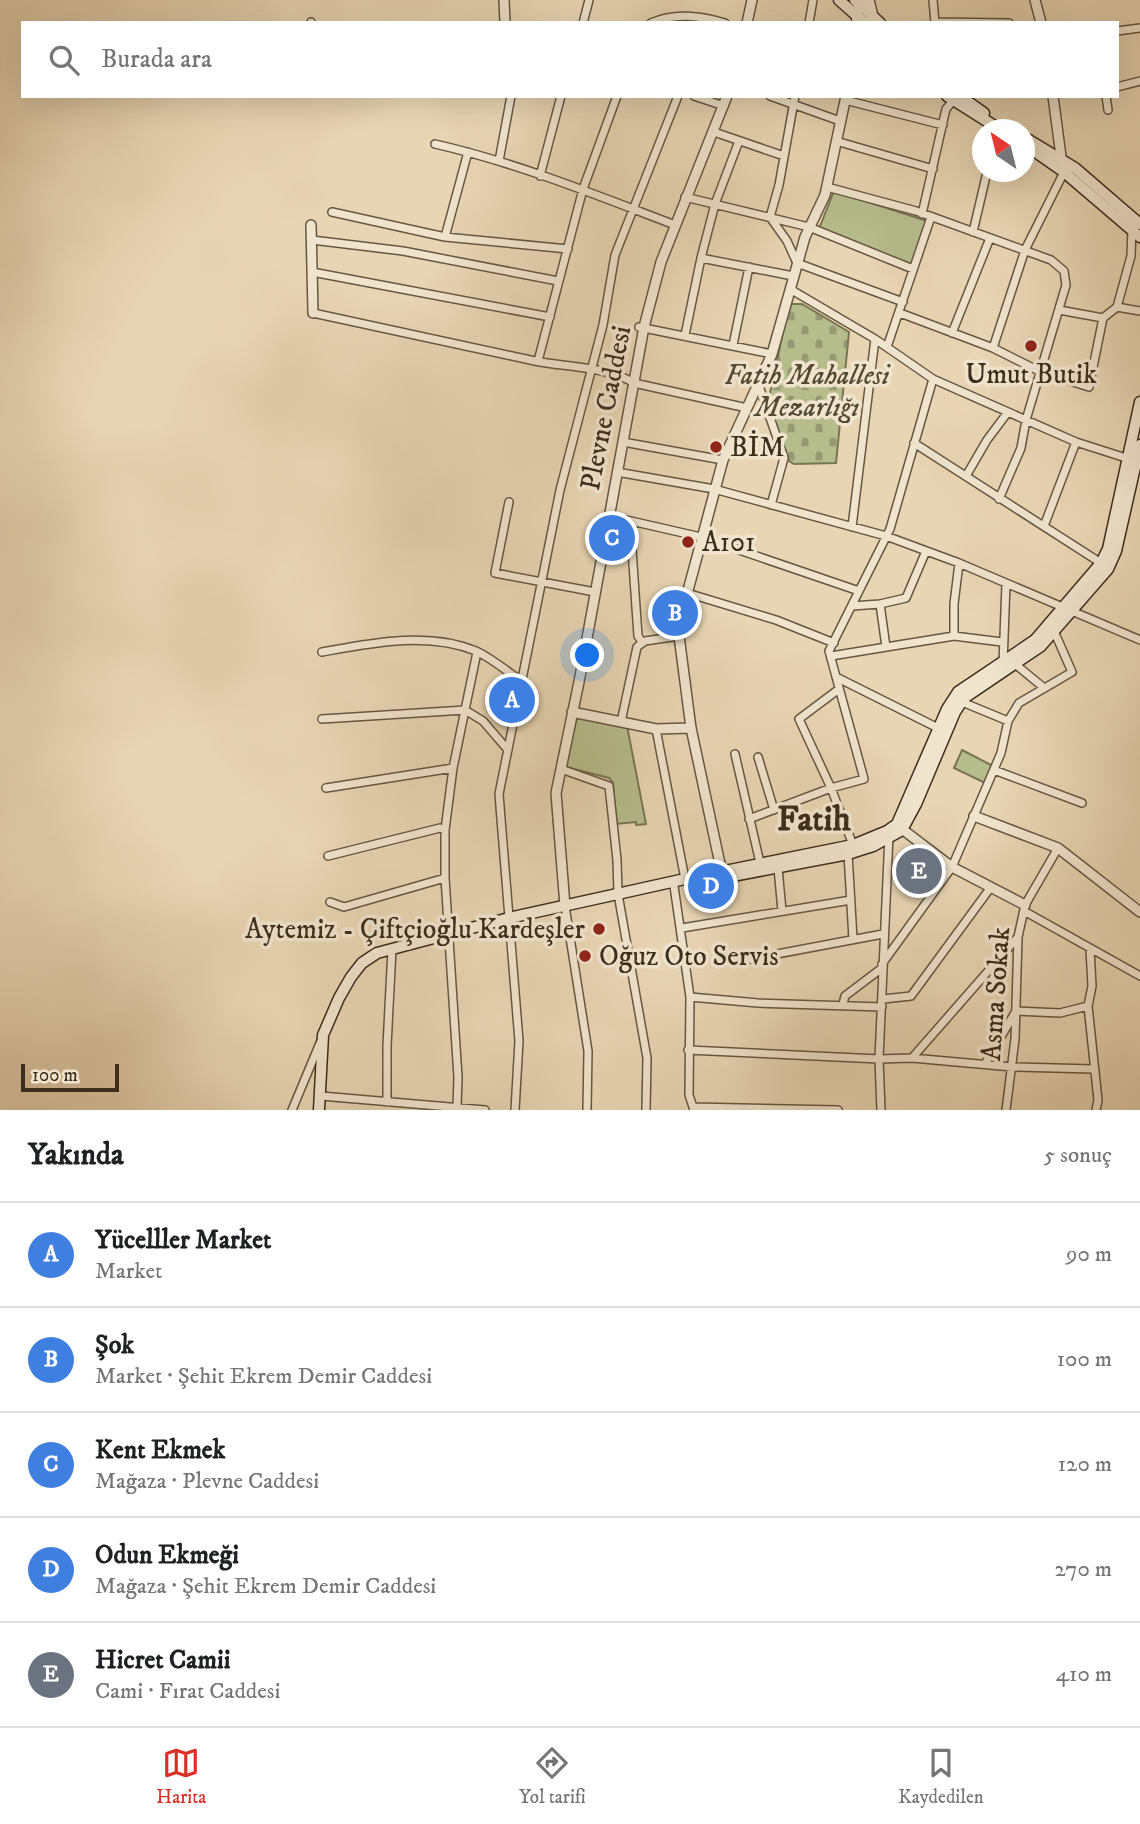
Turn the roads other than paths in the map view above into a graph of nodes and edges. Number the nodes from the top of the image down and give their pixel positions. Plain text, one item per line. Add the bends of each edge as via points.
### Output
1 (503, 0) edge
2 (589, 0) edge
3 (752, 0) edge
4 (813, 0) edge
5 (839, 0) edge
6 (933, 0) edge
7 (1035, 0) edge
8 (862, 1) edge
9 (856, 19) edge
10 (505, 21) edge
11 (584, 21) edge
12 (655, 21) edge
13 (718, 21) edge
14 (747, 21) edge
15 (809, 21) edge
16 (872, 21) edge
17 (935, 21) edge
18 (1040, 21) edge
19 (1140, 28) edge
20 (1119, 31) edge
21 (1140, 81) edge
22 (1119, 86) edge
23 (511, 98) edge
24 (560, 98) edge
25 (616, 98) edge
26 (677, 98) edge
27 (707, 98) edge
28 (846, 98) edge
29 (953, 98) edge
30 (1053, 98) edge
31 (1106, 98) edge
32 (794, 100) edge
33 (726, 101) edge
34 (1108, 110) dead end
35 (983, 119) edge
36 (991, 119) edge
37 (841, 121) junction
38 (943, 125) junction
39 (713, 132) junction
40 (739, 141) junction
41 (836, 141) junction
42 (435, 144) dead end
43 (1035, 144) edge
44 (468, 152) junction
45 (1035, 152) edge
46 (784, 156) junction
47 (1061, 159) junction
48 (499, 161) junction
49 (933, 169) junction
50 (1064, 172) junction
51 (540, 176) junction
52 (985, 182) edge
53 (827, 187) junction
54 (583, 189) junction
55 (685, 197) junction
56 (715, 204) junction
57 (633, 209) junction
58 (332, 212) dead end
59 (922, 214) junction
60 (931, 217) junction
61 (770, 218) junction
62 (311, 225) dead end
63 (675, 225) junction
64 (809, 227) junction
65 (1137, 230) edge
66 (974, 232) junction
67 (445, 237) junction
68 (990, 238) junction
69 (312, 240) junction
70 (568, 249) junction
71 (1025, 250) junction
72 (701, 258) junction
73 (797, 263) junction
74 (749, 267) junction
75 (914, 269) junction
76 (312, 272) junction
77 (793, 276) junction
78 (558, 281) junction
79 (790, 289) junction
80 (903, 302) junction
81 (1117, 307) junction
82 (1059, 310) junction
83 (1140, 311) edge
84 (313, 313) joint
85 (900, 313) junction
86 (550, 317) junction
87 (1103, 318) junction
88 (642, 327) junction
89 (952, 333) junction
90 (685, 335) junction
91 (881, 343) junction
92 (733, 345) junction
93 (993, 348) junction
94 (772, 354) junction
95 (538, 361) junction
96 (591, 370) junction
97 (1041, 372) junction
98 (933, 379) junction
99 (635, 383) junction
100 (759, 386) junction
101 (1140, 402) edge
102 (747, 408) junction
103 (1008, 412) junction
104 (1026, 420) junction
105 (623, 442) junction
106 (1076, 442) junction
107 (915, 443) junction
108 (1140, 445) edge
109 (1134, 458) edge
110 (723, 460) junction
111 (617, 472) junction
112 (966, 476) junction
113 (714, 489) junction
114 (999, 499) junction
115 (509, 502) dead end
116 (771, 505) junction
117 (609, 516) junction
118 (630, 520) junction
119 (1044, 526) junction
120 (852, 527) junction
121 (886, 536) junction
122 (701, 537) junction
123 (926, 551) junction
124 (959, 563) junction
125 (1101, 563) junction
126 (542, 582) junction
127 (1006, 584) junction
128 (859, 591) junction
129 (595, 592) junction
130 (687, 593) junction
131 (880, 604) junction
132 (852, 606) junction
133 (1067, 610) junction
134 (1054, 631) junction
135 (679, 636) junction
136 (954, 636) junction
137 (1140, 640) edge
138 (642, 642) junction
139 (1002, 642) junction
140 (834, 643) junction
141 (886, 647) junction
142 (321, 652) dead end
143 (477, 652) junction
144 (831, 656) junction
145 (1003, 664) junction
146 (1015, 664) junction
147 (836, 677) junction
148 (521, 681) junction
149 (1043, 687) junction
150 (839, 689) junction
151 (961, 702) junction
152 (465, 710) junction
153 (572, 712) junction
154 (322, 719) dead end
155 (1008, 721) junction
156 (621, 722) junction
157 (691, 728) junction
158 (656, 729) junction
159 (940, 729) junction
160 (508, 750) junction
161 (735, 754) dead end
162 (758, 757) dead end
163 (453, 768) junction
164 (561, 769) junction
165 (994, 770) junction
166 (326, 788) dead end
167 (831, 788) junction
168 (1082, 803) dead end
169 (774, 810) junction
170 (974, 816) junction
171 (750, 819) junction
172 (899, 827) junction
173 (444, 830) junction
174 (888, 834) junction
175 (1058, 848) junction
176 (850, 849) junction
177 (328, 856) dead end
178 (760, 863) junction
179 (952, 867) junction
180 (778, 868) junction
181 (722, 874) junction
182 (445, 878) junction
183 (685, 879) junction
184 (674, 886) junction
185 (991, 887) junction
186 (644, 889) junction
187 (618, 894) junction
188 (851, 900) junction
189 (330, 902) dead end
190 (565, 906) junction
191 (1024, 908) junction
192 (782, 911) junction
193 (1140, 912) edge
194 (509, 918) junction
195 (681, 928) junction
196 (883, 934) junction
197 (449, 935) junction
198 (1018, 937) junction
199 (853, 939) junction
200 (392, 949) junction
201 (1090, 949) junction
202 (746, 960) dead end
203 (882, 966) junction
204 (1140, 976) edge
205 (690, 998) junction
206 (882, 1003) junction
207 (844, 1004) junction
208 (1088, 1006) junction
209 (1016, 1011) junction
210 (323, 1035) junction
211 (688, 1050) junction
212 (912, 1058) junction
213 (879, 1059) junction
214 (985, 1064) junction
215 (1012, 1067) junction
216 (1093, 1069) junction
217 (321, 1096) junction
218 (387, 1102) junction
219 (457, 1107) junction
220 (694, 1108) edge
221 (761, 1109) edge
222 (813, 1109) edge
223 (292, 1110) edge
224 (320, 1110) edge
225 (485, 1110) edge
226 (515, 1110) edge
227 (587, 1110) edge
228 (646, 1110) edge
229 (838, 1110) edge
230 (881, 1110) edge
231 (1006, 1110) edge
232 (1096, 1110) edge

1 - 10 street
2 - 11 street
3 - 14 street
4 - 15 street
5 - 9 main road
6 - 17 street
7 - 18 street
8 - 9 street
8 - 16 main road
9 - 16 main road
12 - 13 street via 699,15
19 - 20 street
21 - 22 street
23 - 48 street
24 - 51 street
25 - 54 street
26 - 57 street
27 - 33 street
28 - 37 street
28 - 38 street
29 - 35 main road
29 - 36 main road
29 - 38 street
30 - 47 street
31 - 34 street
32 - 37 street
32 - 46 street
33 - 39 street, Plevne Caddesi
37 - 41 street
38 - 49 street
39 - 40 street
39 - 55 street, Plevne Caddesi
40 - 46 street
40 - 56 street
41 - 49 street
41 - 53 street
42 - 44 street
43 - 47 main road
44 - 48 street
44 - 67 street
45 - 50 main road
46 - 61 street
47 - 50 street
47 - 65 main road
48 - 51 street
49 - 59 street
50 - 65 main road
50 - 71 street
51 - 54 street
52 - 66 street
53 - 59 street
53 - 64 street
54 - 57 street
54 - 70 street
55 - 56 street
55 - 63 street, Plevne Caddesi
56 - 61 street
56 - 72 street
57 - 63 street
57 - 96 street via 615,255
58 - 67 street
59 - 60 street
60 - 66 street
60 - 75 street
61 - 64 street
61 - 73 street
62 - 69 street
63 - 88 street, Plevne Caddesi
64 - 73 street
64 - 75 street
65 - 81 street
66 - 68 street
67 - 70 street
68 - 71 street
68 - 89 street
69 - 76 street
69 - 78 street via 403,251
70 - 78 street
71 - 82 street via 1051,260 1064,271 1066,285
71 - 93 street
72 - 74 street
72 - 90 street
73 - 77 street
73 - 80 street
74 - 77 street
74 - 92 street
75 - 80 street
76 - 84 street
76 - 86 street
77 - 79 street
78 - 86 street
79 - 91 street
79 - 94 street
80 - 85 street
81 - 83 street
81 - 87 street
82 - 87 street
82 - 97 street
84 - 95 street
85 - 89 street
85 - 91 street
86 - 95 street
87 - 97 street via 1089,387
88 - 90 street
88 - 99 street, Plevne Caddesi
89 - 93 street
90 - 92 street
91 - 98 street
91 - 120 street via 873,349
92 - 94 street
93 - 97 street
94 - 100 street
95 - 96 street
96 - 99 street
96 - 126 street
97 - 104 street
98 - 103 street
98 - 107 street
99 - 102 street
99 - 105 street, Plevne Caddesi
100 - 102 street
100 - 116 street via 784,458
101 - 109 main road
102 - 110 street
103 - 104 street
103 - 112 street
104 - 106 street
104 - 114 street via 1021,449
105 - 110 street
105 - 111 street, Plevne Caddesi
106 - 109 street
106 - 119 street
107 - 112 street
107 - 121 street
108 - 109 main road
109 - 125 main road
109 - 133 main road via 1116,551 1108,569
110 - 113 street
111 - 113 street
111 - 117 street, Plevne Caddesi
112 - 114 street
113 - 116 street
113 - 122 street
114 - 119 street
115 - 126 street via 495,573
116 - 120 street
117 - 118 street
117 - 129 street, Plevne Caddesi
118 - 122 street
118 - 138 street
119 - 125 street
120 - 121 street
121 - 123 street
121 - 128 street
122 - 128 street
122 - 130 street
123 - 124 street
123 - 131 street via 906,598
124 - 127 street
124 - 136 street
125 - 133 main road
126 - 129 street
126 - 148 street
127 - 133 street
127 - 139 street
128 - 132 street
129 - 153 street, Plevne Caddesi
130 - 135 street
130 - 140 street
131 - 132 street
131 - 141 street
132 - 140 street
133 - 134 main road
133 - 137 street
133 - 145 main road
134 - 146 main road
134 - 149 street via 1072,671
135 - 138 street
135 - 157 street
136 - 139 street
136 - 141 street
138 - 156 street via 634,655
139 - 145 street
140 - 144 street
141 - 144 street
142 - 143 street via 377,642 440,642
143 - 148 street
143 - 152 street
144 - 147 street
145 - 159 main road via 958,692
146 - 149 street
146 - 151 main road
147 - 150 street
147 - 159 street
148 - 160 street
149 - 155 street via 1019,703
150 - 167 street via 799,719
150 - 167 street via 864,779
151 - 155 street
151 - 172 main road via 916,804
152 - 154 street
152 - 160 street via 483,721
152 - 163 street
153 - 156 street
153 - 164 street, Plevne Caddesi
155 - 165 street
156 - 158 street
157 - 158 street
157 - 181 street
158 - 183 street
159 - 172 main road
160 - 194 street via 499,794
161 - 171 street
162 - 169 street
163 - 166 street
163 - 173 street
164 - 187 street via 609,786
164 - 190 street, Plevne Caddesi via 556,793
165 - 168 street
165 - 170 street
167 - 169 street
167 - 176 street
169 - 171 street
170 - 175 street
170 - 179 street
171 - 178 street
172 - 174 main road
172 - 179 street
173 - 177 street
173 - 182 street
174 - 176 main road
174 - 196 street
175 - 191 street, Asma Sokak
175 - 193 street
176 - 178 main road
176 - 180 main road
176 - 188 street
178 - 181 main road
179 - 185 street
179 - 203 street
180 - 181 main road
180 - 192 street
181 - 183 main road
181 - 184 main road
182 - 189 street via 344,907
182 - 197 street
183 - 186 main road
184 - 186 main road
184 - 195 street
185 - 191 street
185 - 206 street via 911,996
186 - 187 main road
187 - 190 main road
187 - 228 street via 647,1058
188 - 192 street
188 - 199 street
190 - 194 main road
190 - 227 street via 588,1051
191 - 198 street, Asma Sokak
191 - 201 street
192 - 195 street
194 - 197 main road
194 - 226 street via 519,1041
195 - 205 street
196 - 199 street
196 - 203 street
197 - 200 main road
197 - 219 street
198 - 209 street, Asma Sokak
198 - 212 street
199 - 202 street
200 - 210 main road via 362,963 338,998
200 - 218 street
201 - 204 street
201 - 208 street
203 - 206 street
203 - 207 street via 845,996
205 - 207 street
205 - 211 street
206 - 207 street
206 - 213 street
208 - 209 street via 1060,1013
208 - 216 street
209 - 214 street
209 - 215 street, Asma Sokak
210 - 217 main road
210 - 223 street
211 - 213 street
211 - 220 street via 689,1095
212 - 213 street
212 - 214 street
213 - 230 street
214 - 215 street
215 - 216 street
215 - 231 street, Asma Sokak
216 - 232 street
217 - 218 street
217 - 224 main road
218 - 219 street
219 - 225 street
220 - 221 street
221 - 222 street
222 - 229 street

